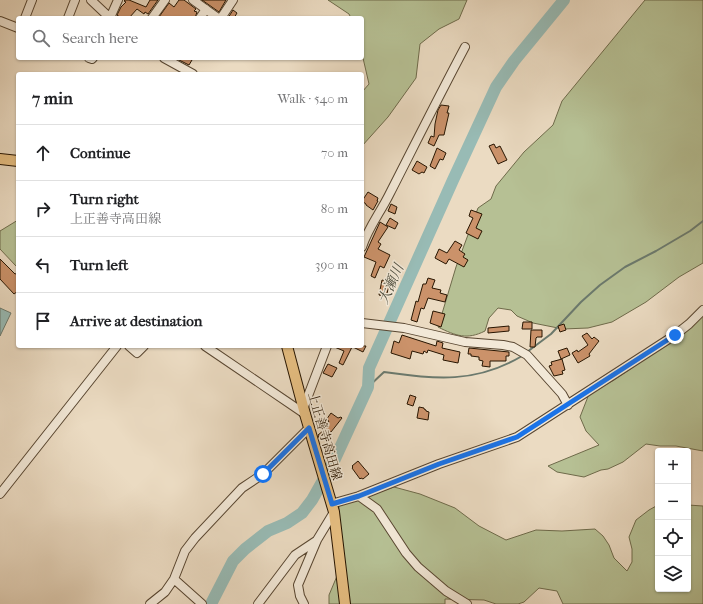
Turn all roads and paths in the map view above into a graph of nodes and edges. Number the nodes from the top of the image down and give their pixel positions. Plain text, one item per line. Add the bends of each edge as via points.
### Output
1 (32, 0) edge
2 (75, 0) edge
3 (91, 0) edge
4 (118, 0) edge
5 (165, 0) edge
6 (194, 0) edge
7 (233, 0) edge
8 (206, 9) junction
9 (26, 16) edge
10 (69, 16) edge
11 (108, 16) edge
12 (111, 16) edge
13 (153, 16) edge
14 (201, 16) edge
15 (215, 16) edge
16 (222, 16) edge
17 (0, 21) edge
18 (16, 27) edge
19 (465, 48) dead end
20 (173, 60) edge
21 (190, 72) edge
22 (0, 160) edge
23 (16, 161) edge
24 (364, 242) edge
25 (703, 310) edge
26 (364, 323) edge
27 (115, 348) edge
28 (131, 348) edge
29 (142, 348) edge
30 (208, 348) edge
31 (288, 348) edge
32 (326, 348) edge
33 (568, 405) junction
34 (304, 412) junction
35 (309, 428) junction
36 (0, 494) edge
37 (359, 496) junction
38 (332, 508) junction
39 (317, 540) junction
40 (174, 579) junction
41 (150, 604) edge
42 (202, 604) edge
43 (258, 604) edge
44 (304, 604) edge
45 (345, 604) edge
46 (467, 604) edge

1 - 9 street
2 - 10 street
3 - 11 street
4 - 12 street
5 - 13 street
6 - 8 street
7 - 16 street
8 - 14 street
8 - 15 street
17 - 18 street
19 - 24 street
20 - 21 street
22 - 23 main road
25 - 33 street via 675,335
26 - 33 street via 404,328 465,342 513,347 527,354 562,394
27 - 36 street
28 - 29 street via 137,353
30 - 34 street
31 - 34 main road, 上正善寺高田線
32 - 34 street
33 - 37 street via 517,437
34 - 35 main road, 上正善寺高田線
35 - 38 main road, 上正善寺高田線
35 - 40 street via 263,474 242,488 195,538 185,551
37 - 38 street
37 - 46 street via 378,509 418,567 446,591
38 - 39 street
38 - 45 main road, 上正善寺高田線
39 - 43 street via 295,555
39 - 44 street via 298,585
40 - 41 street via 165,592
40 - 42 street

